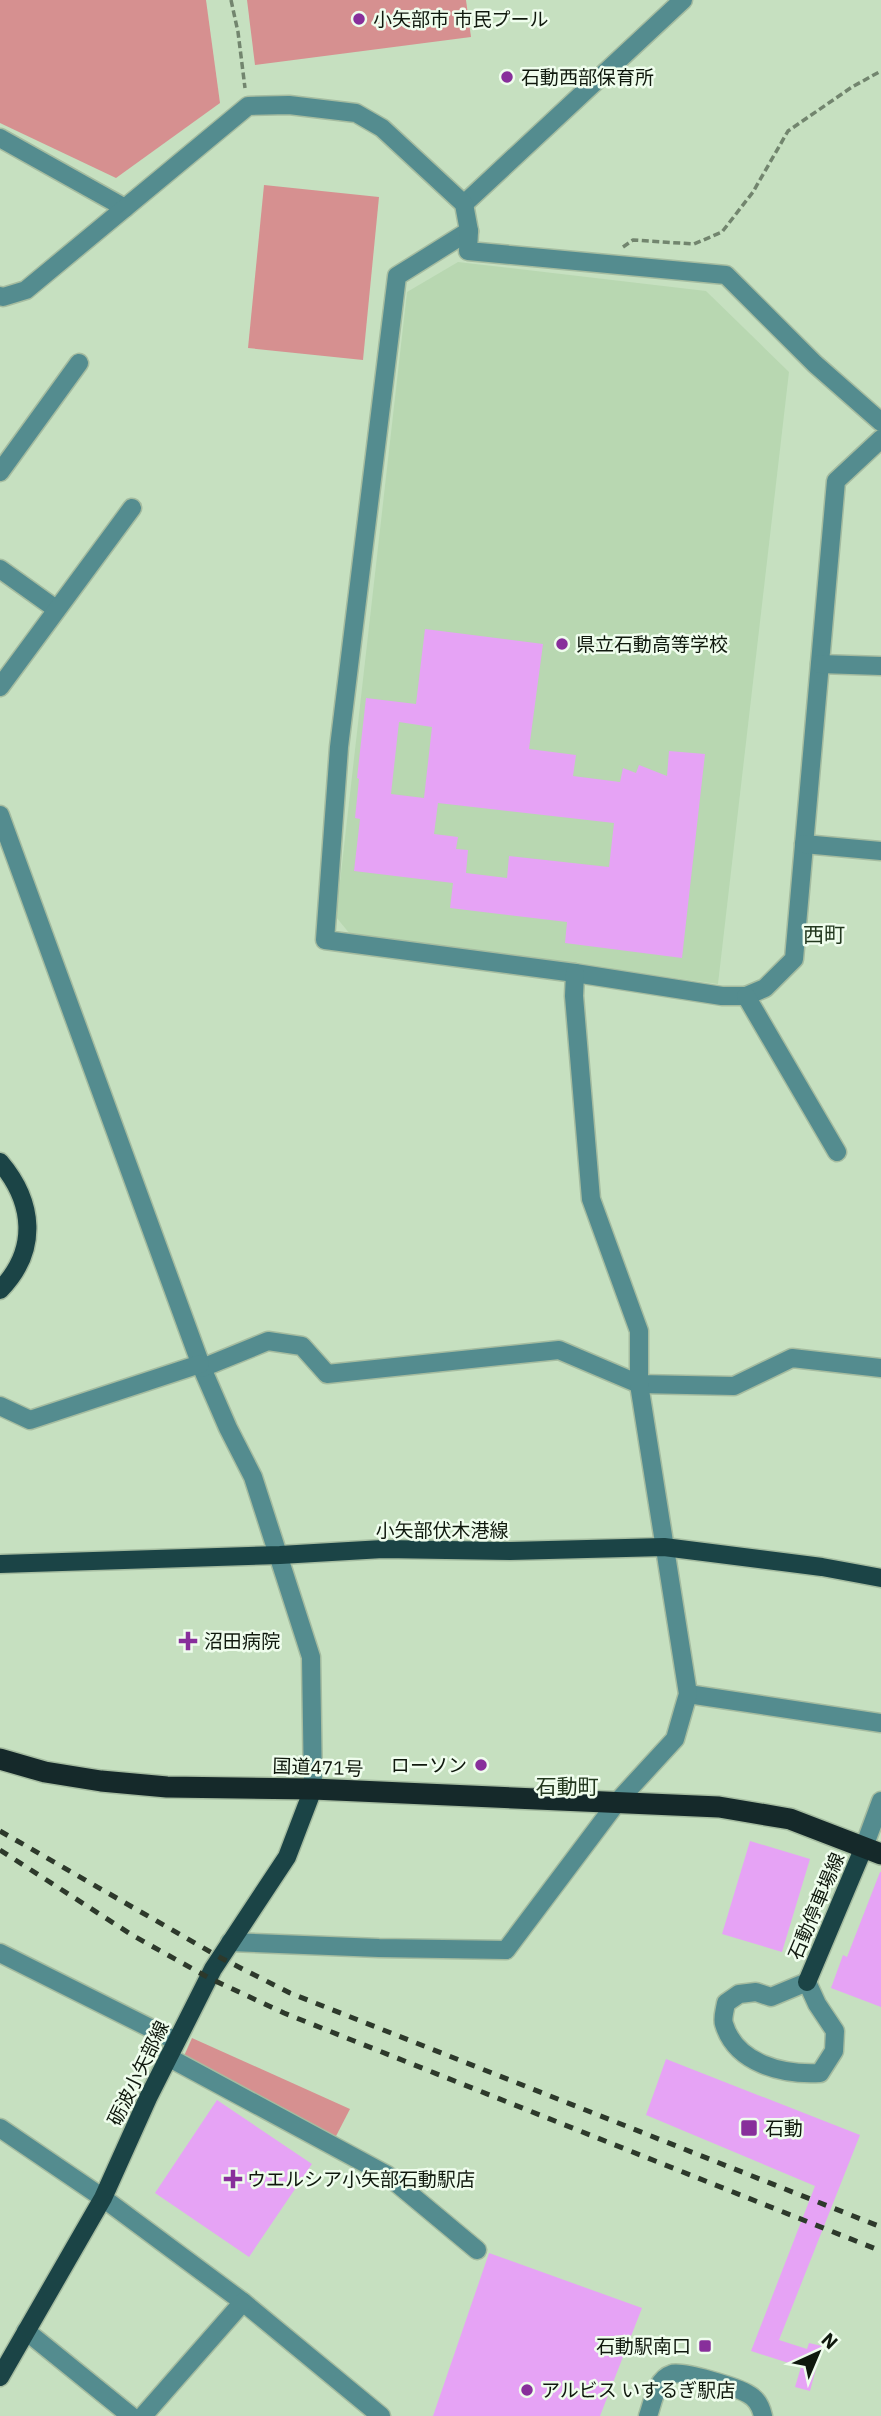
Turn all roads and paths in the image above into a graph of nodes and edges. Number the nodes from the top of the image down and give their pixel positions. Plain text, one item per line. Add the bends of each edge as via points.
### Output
1 (231, 0) edge
2 (683, 0) edge
3 (881, 71) edge
4 (248, 106) junction
5 (0, 138) edge
6 (464, 204) junction
7 (125, 208) junction
8 (469, 231) junction
9 (603, 264) junction
10 (0, 296) edge
11 (79, 363) dead end
12 (881, 422) edge
13 (881, 439) edge
14 (0, 472) edge
15 (132, 509) dead end
16 (0, 569) edge
17 (56, 609) junction
18 (820, 664) junction
19 (881, 666) edge
20 (0, 687) edge
21 (0, 815) edge
22 (804, 844) junction
23 (881, 851) edge
24 (575, 973) junction
25 (746, 996) junction
26 (837, 1152) dead end
27 (0, 1162) edge
28 (0, 1290) edge
29 (201, 1366) junction
30 (881, 1368) edge
31 (639, 1384) junction
32 (0, 1406) edge
33 (664, 1547) junction
34 (280, 1555) junction
35 (0, 1564) edge
36 (881, 1578) edge
37 (688, 1694) junction
38 (881, 1723) edge
39 (0, 1759) edge
40 (313, 1789) junction
41 (618, 1801) junction
42 (881, 1801) edge
43 (872, 1850) edge
44 (230, 1941) junction
45 (0, 1953) edge
46 (807, 1982) junction
47 (172, 2049) junction
48 (0, 2128) edge
49 (103, 2198) junction
50 (477, 2250) dead end
51 (243, 2302) junction
52 (26, 2331) junction
53 (0, 2377) edge
54 (655, 2397) junction
55 (131, 2416) edge
56 (143, 2416) edge
57 (381, 2416) edge
58 (649, 2416) edge
59 (668, 2416) edge
60 (763, 2416) edge

1 - 4 path
2 - 6 street
3 - 9 path via 788,131 753,192 722,232 694,244 633,240
4 - 6 street via 289,105 356,113 382,128
4 - 7 street
5 - 7 street
6 - 8 street
7 - 10 street via 26,290
8 - 9 street via 468,251
8 - 24 street via 397,276 339,747 325,940
9 - 12 street via 726,275
11 - 14 street
13 - 18 street via 836,481
15 - 17 street
16 - 17 street
17 - 20 street
18 - 19 street
18 - 22 street
21 - 29 street
22 - 23 street
22 - 25 street via 794,960 765,988
24 - 25 street
24 - 31 street via 591,1199 639,1331
25 - 26 street
27 - 28 main road via 23,1198 27,1222 26,1245 18,1266
29 - 31 street via 268,1341 302,1346 327,1374 559,1350
29 - 32 street via 30,1420
29 - 34 street via 253,1477
30 - 31 street via 792,1358 734,1386
31 - 33 street
33 - 34 main road, 小矢部伏木港線 via 383,1549
33 - 36 main road, 小矢部伏木港線
33 - 37 street
34 - 35 main road, 小矢部伏木港線
34 - 40 street via 311,1657
37 - 38 street
37 - 41 street via 675,1739
39 - 40 highway, 国道471号 via 101,1781 167,1787
40 - 41 highway, 国道471号
40 - 44 main road, 砺波小矢部線 via 287,1857
41 - 43 highway, 国道471号 via 719,1807 790,1819
41 - 44 street via 506,1950
42 - 43 street
43 - 46 main road, 石動停車場線
44 - 47 main road, 砺波小矢部線
45 - 47 street
46 - 46 street via 835,2031 834,2051 820,2073 800,2074 758,2064 734,2044 723,2022 726,2003 739,1994 771,1997
47 - 49 main road, 砺波小矢部線
47 - 50 street via 387,2175
48 - 49 street
49 - 51 street
49 - 52 main road, 砺波小矢部線
51 - 56 street
51 - 57 street
52 - 53 main road, 砺波小矢部線
52 - 55 street
54 - 58 street
54 - 59 street
54 - 60 street via 666,2378 685,2373 749,2394 761,2406

